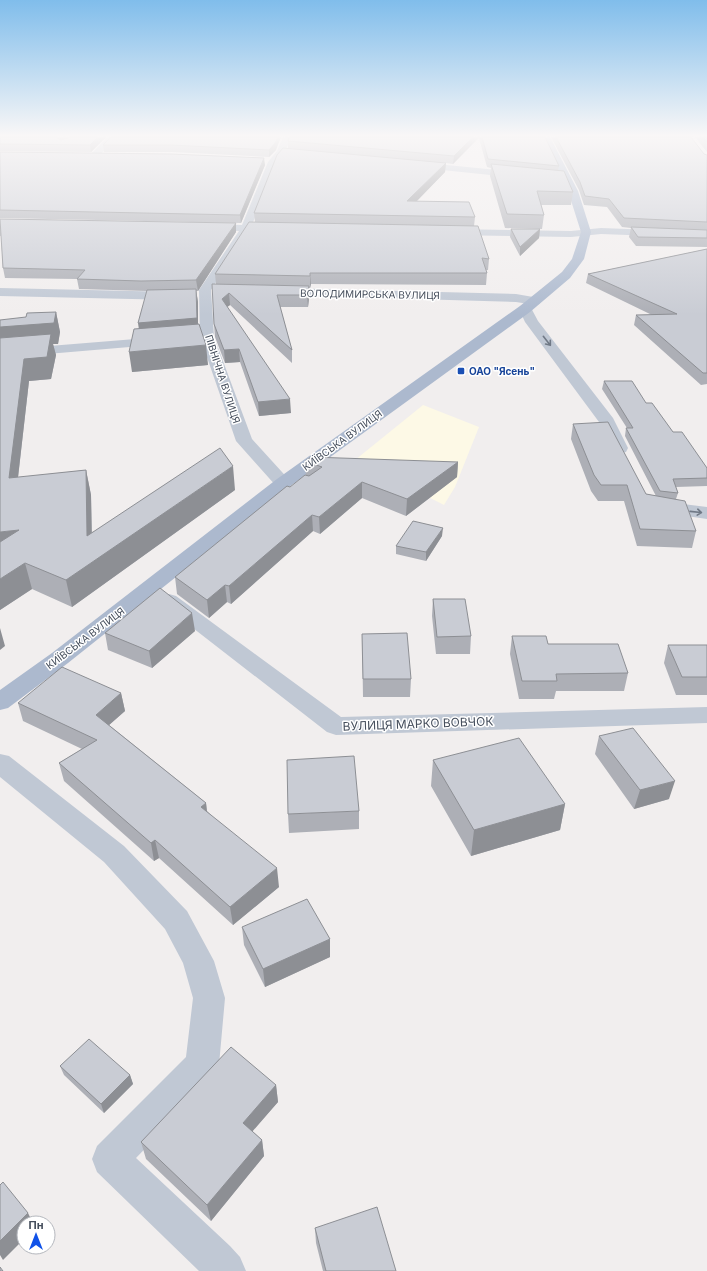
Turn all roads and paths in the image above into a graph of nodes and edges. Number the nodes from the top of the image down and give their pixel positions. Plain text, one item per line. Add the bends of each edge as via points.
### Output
1 (259, 196) edge
2 (574, 196) edge
3 (199, 227) edge
4 (246, 228) junction
5 (286, 229) edge
6 (436, 232) edge
7 (586, 232) junction
8 (707, 235) edge
9 (221, 291) edge
10 (0, 292) edge
11 (268, 292) edge
12 (205, 293) junction
13 (530, 305) junction
14 (207, 337) junction
15 (191, 338) edge
16 (175, 340) edge
17 (0, 354) edge
18 (244, 441) junction
19 (226, 444) dead end
20 (628, 464) edge
21 (283, 483) junction
22 (646, 499) edge
23 (707, 513) edge
24 (153, 587) junction
25 (0, 702) edge
26 (707, 715) edge
27 (0, 763) edge
28 (226, 1271) edge

1 - 4 street
2 - 7 main road
3 - 4 street
4 - 5 street
4 - 12 street
6 - 7 street
7 - 8 street
7 - 13 main road, КИЇВСЬКА ВУЛИЦЯ via 578,258 566,276
9 - 12 street
10 - 12 street via 142,297
11 - 13 street, ВОЛОДИМИРСЬКА ВУЛИЦЯ via 516,298
12 - 14 street, ПІВНІЧНА ВУЛИЦЯ
13 -> 20 street via 532,322 606,421
13 - 21 main road, КИЇВСЬКА ВУЛИЦЯ
14 - 15 street
14 - 18 street, ПІВНІЧНА ВУЛИЦЯ
16 - 17 street
18 - 19 street
18 - 21 street, ПІВНІЧНА ВУЛИЦЯ
21 - 24 main road, КИЇВСЬКА ВУЛИЦЯ
22 -> 23 street via 650,506
24 - 25 main road, КИЇВСЬКА ВУЛИЦЯ
24 - 26 street, ВУЛИЦЯ МАРКО ВОВЧОК via 336,726
27 - 28 street via 114,854 176,920 198,961 209,998 202,1065 110,1159

